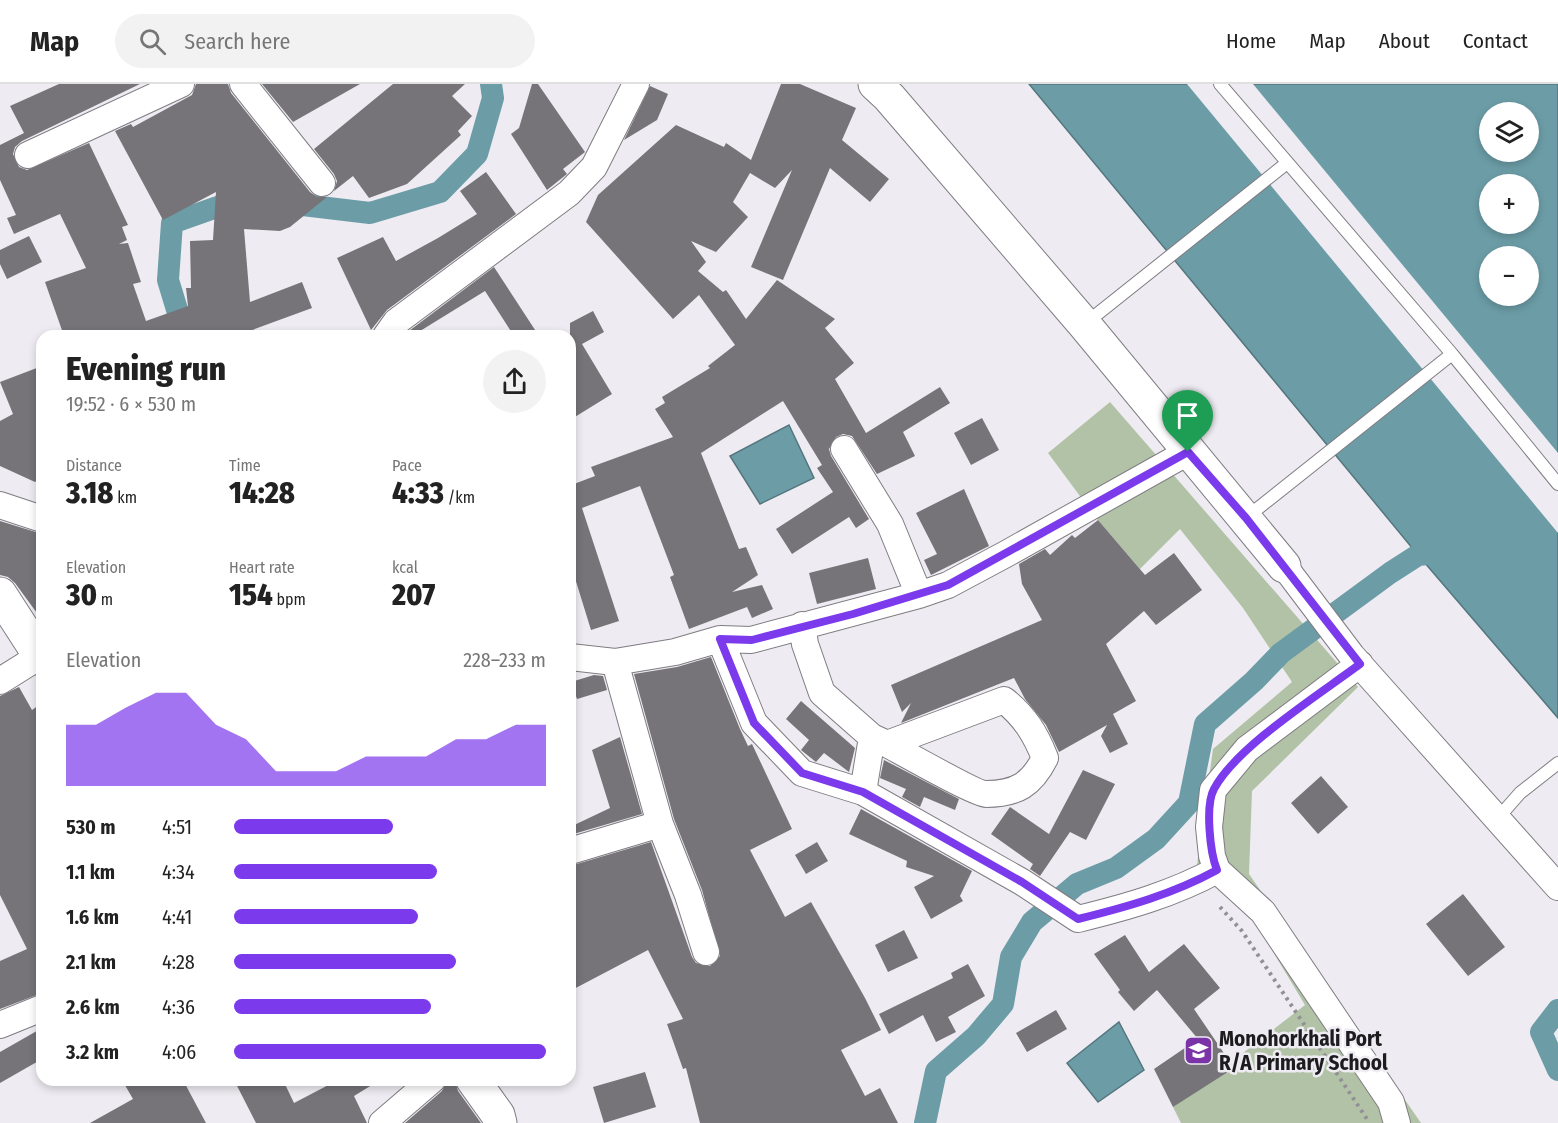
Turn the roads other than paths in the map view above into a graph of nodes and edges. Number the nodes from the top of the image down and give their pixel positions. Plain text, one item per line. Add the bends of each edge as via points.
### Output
1 (181, 84) edge
2 (243, 84) edge
3 (636, 84) edge
4 (874, 84) edge
5 (1220, 84) edge
6 (28, 155) dead end
7 (1287, 163) junction
8 (322, 183) dead end
9 (1084, 324) junction
10 (390, 330) edge
11 (1452, 354) junction
12 (844, 449) dead end
13 (1188, 452) junction
14 (1558, 484) edge
15 (0, 505) edge
16 (36, 517) edge
17 (1246, 518) junction
18 (1284, 566) joint
19 (0, 594) edge
20 (919, 595) junction
21 (802, 625) junction
22 (720, 639) junction
23 (36, 649) edge
24 (576, 658) edge
25 (36, 660) edge
26 (1356, 660) junction
27 (606, 662) junction
28 (576, 673) edge
29 (0, 681) edge
30 (879, 740) junction
31 (1558, 763) edge
32 (863, 792) junction
33 (1498, 818) junction
34 (660, 824) junction
35 (576, 849) edge
36 (1217, 870) junction
37 (1558, 887) edge
38 (706, 952) dead end
39 (36, 1010) edge
40 (0, 1025) edge
41 (425, 1086) edge
42 (477, 1086) edge
43 (382, 1123) edge
44 (500, 1123) edge
45 (1397, 1123) edge

1 - 6 street
2 - 8 street
3 - 10 street via 594,167 569,193
4 - 9 main road
5 - 7 lane
7 - 9 lane
7 - 11 lane
9 - 13 main road
11 - 14 lane
11 - 17 lane
12 - 20 street via 890,524
13 - 17 main road
13 - 20 street via 948,585
15 - 16 street
17 - 18 main road
18 - 26 street
19 - 23 main road
20 - 21 street
21 - 22 street via 752,640
21 - 30 street via 822,693
22 - 27 street via 675,652
22 - 32 street via 754,723 802,773
24 - 27 street
25 - 29 street
26 - 33 street
26 - 36 street via 1247,749 1213,790 1209,827
27 - 28 street
27 - 34 street
30 - 30 street via 984,794 1018,789 1035,778 1045,758 1034,730 1005,700
30 - 32 street
31 - 33 lane
32 - 36 street via 1022,882 1078,919 1183,888
33 - 37 street
34 - 35 street
34 - 38 street
36 - 45 street via 1263,912 1391,1102
39 - 40 street
41 - 43 street
42 - 44 main road

